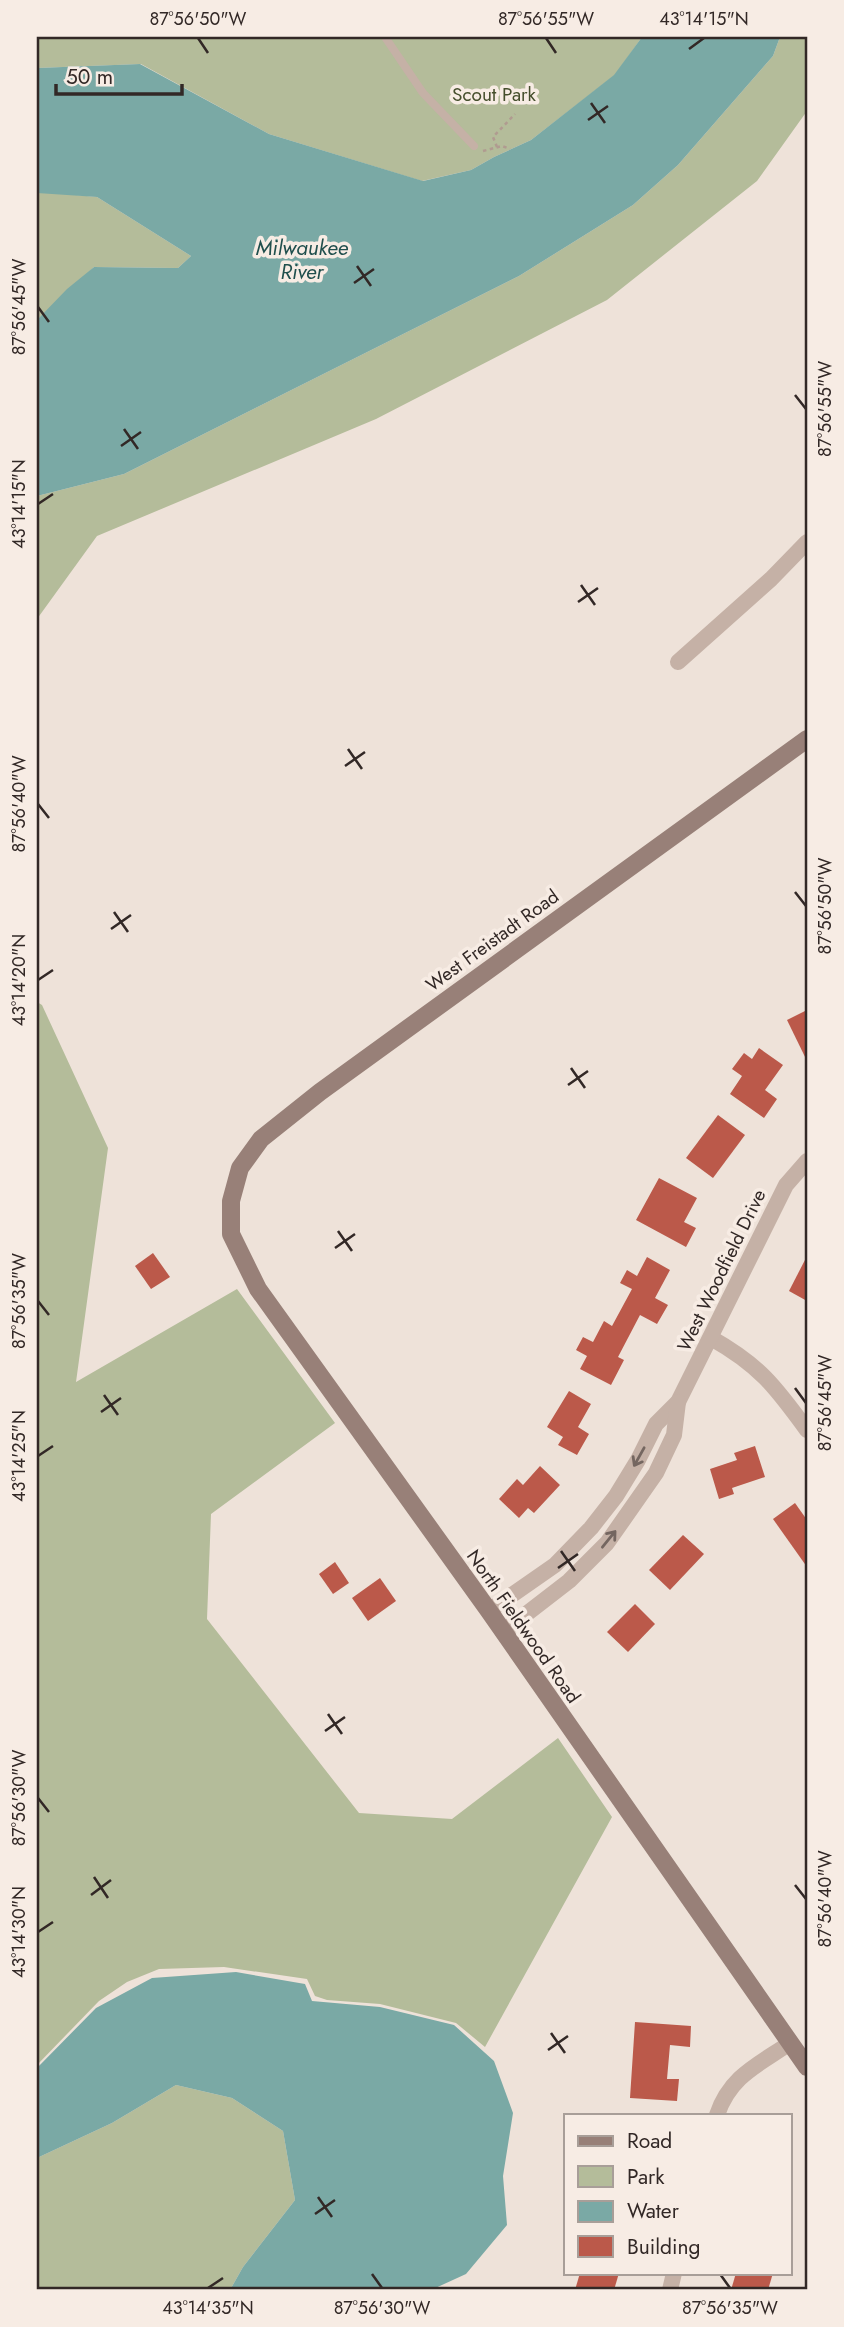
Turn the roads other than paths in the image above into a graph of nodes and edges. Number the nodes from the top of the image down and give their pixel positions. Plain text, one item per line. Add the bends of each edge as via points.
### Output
1 (385, 37) edge
2 (474, 146) road end
3 (807, 542) edge
4 (678, 662) dead end
5 (807, 738) edge
6 (807, 1161) edge
7 (231, 1200) joint
8 (711, 1338) junction
9 (678, 1402) junction
10 (807, 1430) edge
11 (616, 1496) junction
12 (634, 1507) junction
13 (555, 1565) junction
14 (569, 1581) junction
15 (489, 1611) junction
16 (503, 1632) junction
17 (790, 2043) junction
18 (807, 2067) edge
19 (717, 2114) edge

1 - 2 lane via 423,93
3 - 4 street
5 - 7 street, West Freistadt Road via 261,1139 240,1168
6 - 8 street, West Woodfield Drive via 786,1185
7 - 15 street, North Fieldwood Road via 231,1234 258,1289
8 - 9 street, West Woodfield Drive
8 - 10 street via 755,1366
9 -> 11 street, West Woodfield Drive via 656,1424
9 - 12 street, West Woodfield Drive via 674,1435
11 - 12 street
11 - 13 street, West Woodfield Drive
14 -> 12 street, West Woodfield Drive
13 - 14 street
13 - 15 street, West Woodfield Drive
14 - 16 street, West Woodfield Drive
15 - 16 street, North Fieldwood Road
16 - 17 street, North Fieldwood Road
17 - 18 street, North Fieldwood Road
17 - 19 street via 734,2082

